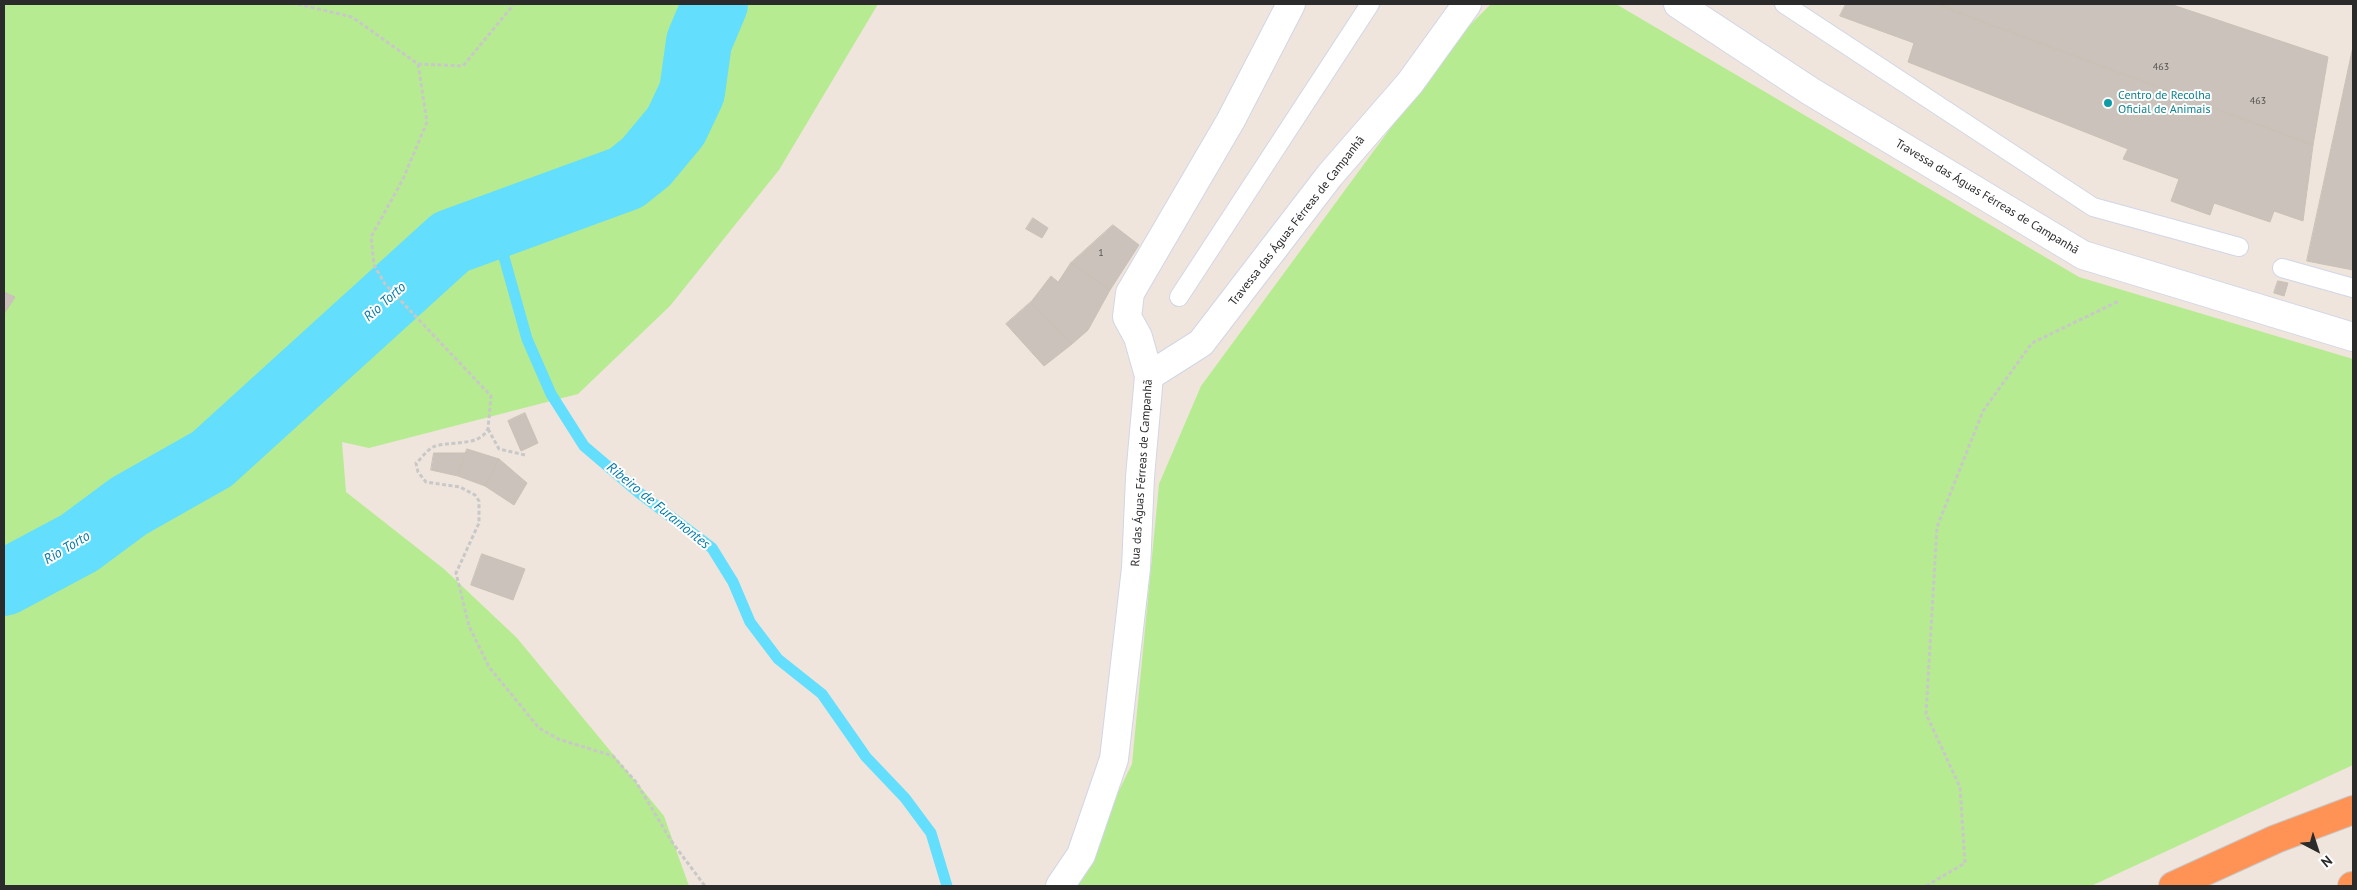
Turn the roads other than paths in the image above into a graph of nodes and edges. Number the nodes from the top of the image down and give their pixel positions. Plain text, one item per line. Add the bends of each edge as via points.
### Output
1 (1292, 4) edge
2 (1370, 4) edge
3 (1467, 4) edge
4 (1678, 4) edge
5 (1784, 4) edge
6 (2239, 247) dead end
7 (2282, 268) dead end
8 (2353, 288) edge
9 (1179, 297) dead end
10 (2353, 337) edge
11 (1150, 376) junction
12 (2353, 810) edge
13 (1060, 886) edge
14 (2173, 886) edge

1 - 11 street, Rua das Águas Férreas de Campanhã via 1231,120 1130,293 1128,317
2 - 9 lane
3 - 11 street, Travessa das Águas Férreas de Campanhã via 1410,84 1330,175 1202,343
4 - 10 street, Travessa das Águas Férreas de Campanhã via 1810,90 2083,255
5 - 6 lane via 2093,207
7 - 8 lane
11 - 13 street, Rua das Águas Férreas de Campanhã via 1140,477 1136,568 1114,759 1081,855
12 - 14 highway via 2276,839

